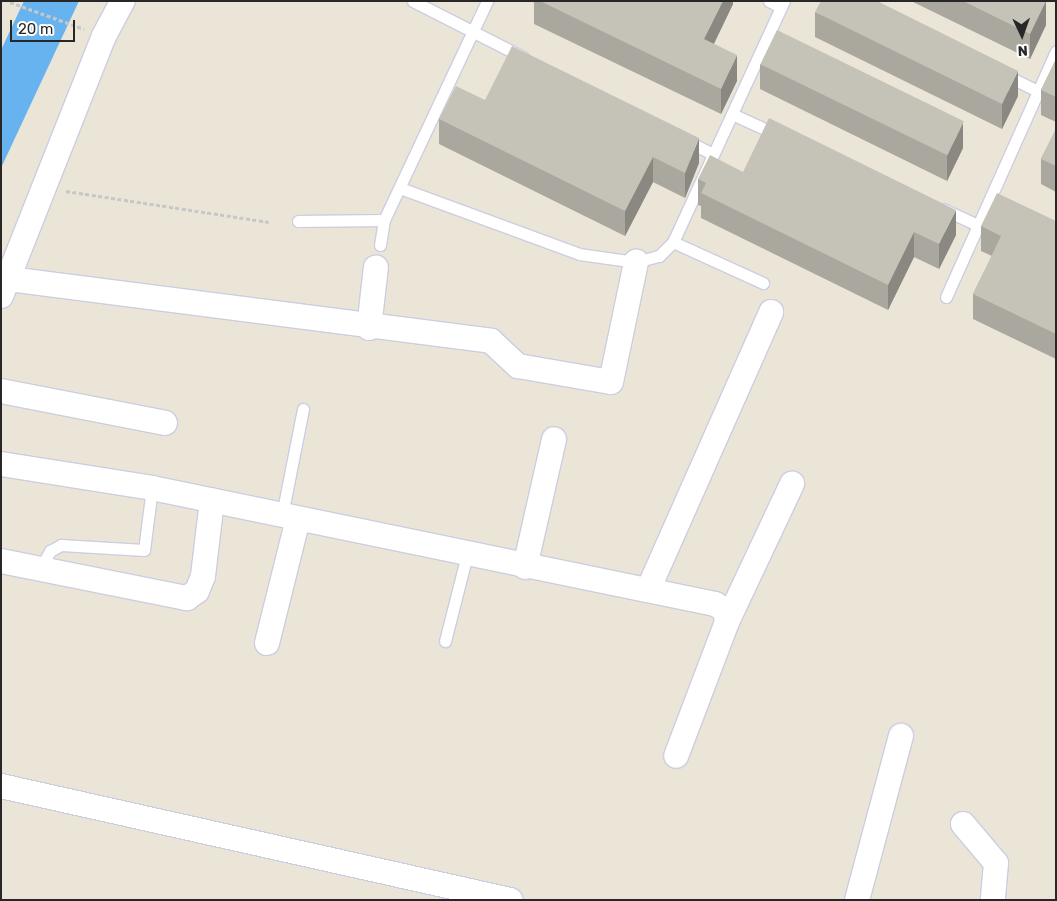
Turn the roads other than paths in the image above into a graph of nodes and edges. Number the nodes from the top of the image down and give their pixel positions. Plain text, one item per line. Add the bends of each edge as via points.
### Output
1 (123, 1) edge
2 (414, 1) edge
3 (487, 1) edge
4 (770, 1) edge
5 (783, 4) edge
6 (473, 32) junction
7 (1055, 56) edge
8 (536, 63) edge
9 (994, 70) edge
10 (1038, 91) junction
11 (732, 114) junction
12 (678, 136) edge
13 (786, 139) edge
14 (713, 154) junction
15 (400, 188) junction
16 (932, 204) edge
17 (384, 220) junction
18 (298, 221) dead end
19 (978, 225) junction
20 (673, 242) junction
21 (378, 256) joint
22 (636, 262) junction
23 (763, 283) dead end
24 (5, 288) edge
25 (946, 298) dead end
26 (771, 312) dead end
27 (369, 328) junction
28 (1, 391) edge
29 (303, 409) dead end
30 (165, 423) dead end
31 (554, 439) dead end
32 (1, 464) edge
33 (792, 484) dead end
34 (152, 488) junction
35 (212, 501) junction
36 (290, 517) junction
37 (467, 555) junction
38 (1, 560) edge
39 (525, 567) junction
40 (40, 569) junction
41 (648, 590) junction
42 (727, 622) junction
43 (445, 641) dead end
44 (267, 643) dead end
45 (901, 736) dead end
46 (676, 756) dead end
47 (1, 786) edge
48 (963, 824) dead end
49 (510, 900) edge
50 (858, 900) edge
51 (993, 900) edge

1 - 24 street via 104,36
2 - 6 lane
3 - 6 lane
4 - 5 lane
5 - 11 lane
6 - 8 lane
6 - 15 lane
7 - 10 lane
9 - 10 lane
10 - 19 lane via 993,203
11 - 13 lane
11 - 14 lane
12 - 14 lane
14 - 20 lane
15 - 17 lane
15 - 22 lane via 558,249
16 - 19 lane
17 - 18 lane
17 - 21 lane
19 - 25 lane
20 - 22 lane via 659,256
20 - 23 lane
21 - 27 street
22 - 27 street via 611,382 518,366 491,341
24 - 27 street
26 - 41 street
28 - 30 street
29 - 36 lane
31 - 39 street
32 - 34 street
33 - 42 street
34 - 35 street
34 - 40 lane via 144,550 61,545 50,551
35 - 36 street
35 - 40 street via 203,576 194,595 187,598
36 - 37 street
36 - 44 street
37 - 39 street
37 - 43 lane
38 - 40 street
39 - 41 street
41 - 42 street via 715,604 725,610
42 - 46 street
45 - 50 street
47 - 49 street
48 - 51 street via 996,863

